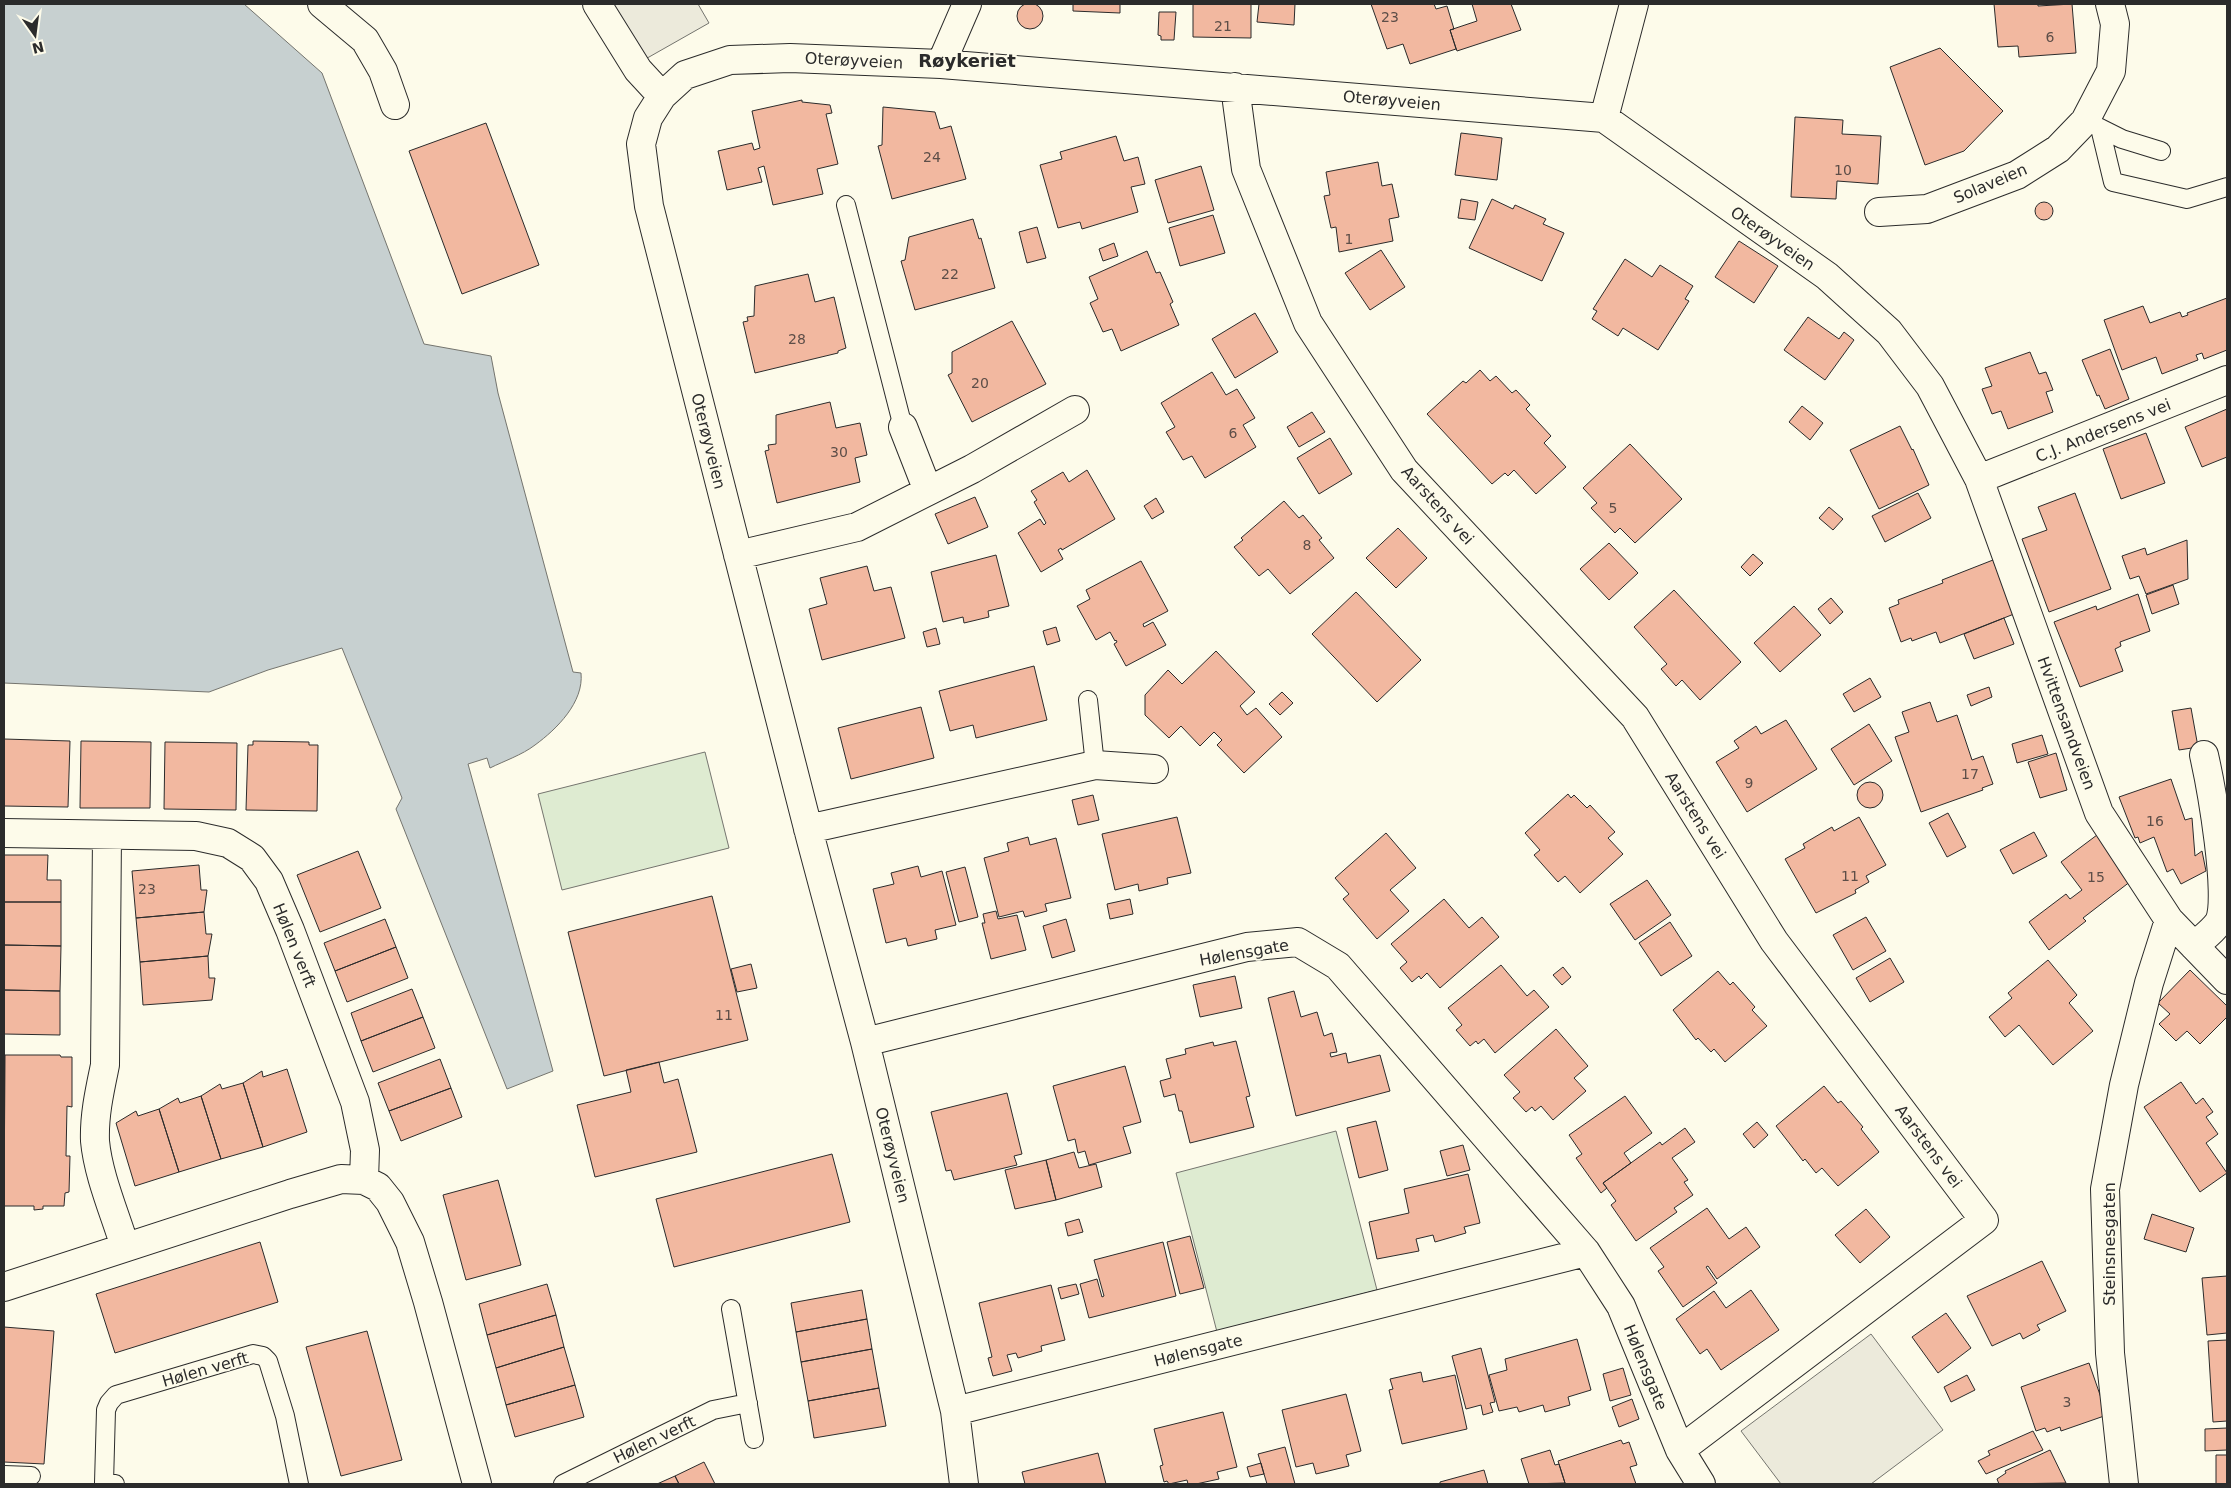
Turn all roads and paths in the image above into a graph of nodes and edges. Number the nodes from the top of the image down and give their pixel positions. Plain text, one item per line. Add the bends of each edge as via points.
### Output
1 (322, 4) edge
2 (597, 4) edge
3 (968, 4) edge
4 (1634, 4) edge
5 (2110, 4) edge
6 (941, 64) junction
7 (1235, 87) junction
8 (662, 96) junction
9 (395, 105) dead end
10 (1604, 118) junction
11 (2092, 124) junction
12 (2160, 151) dead end
13 (2227, 187) edge
14 (846, 205) dead end
15 (1879, 212) dead end
16 (2227, 380) edge
17 (1075, 410) dead end
18 (903, 426) joint
19 (1979, 480) junction
20 (928, 491) junction
21 (738, 555) junction
22 (1088, 700) dead end
23 (2204, 755) dead end
24 (1095, 765) junction
25 (1154, 769) dead end
26 (808, 829) junction
27 (4, 833) edge
28 (107, 835) junction
29 (2169, 920) junction
30 (2194, 946) junction
31 (2227, 980) edge
32 (865, 1042) junction
33 (364, 1180) junction
34 (126, 1247) junction
35 (1586, 1252) junction
36 (4, 1287) edge
37 (731, 1309) dead end
38 (748, 1403) junction
39 (955, 1411) junction
40 (754, 1439) dead end
41 (1680, 1450) junction
42 (4, 1476) edge
43 (30, 1476) dead end
44 (960, 1483) edge
45 (115, 1484) edge
46 (299, 1484) edge
47 (477, 1484) edge
48 (563, 1484) edge
49 (1701, 1484) edge
50 (2124, 1484) edge

1 - 9 street via 365,40 383,71
2 - 8 street via 638,70
3 - 6 street
4 - 10 street
5 - 11 street, Solaveien via 2115,24 2111,71
6 - 7 street, Oterøyveien
6 - 8 street, Oterøyveien via 790,58 730,60 685,75
7 - 10 street, Oterøyveien
7 - 41 street, Aarstens vei via 1246,169 1308,323 1404,470 1635,717 1774,941 1984,1220
8 - 21 street, Oterøyveien via 648,118 642,144 649,206
10 - 19 street, Oterøyveien via 1827,276 1889,332 1930,386
11 - 12 lane via 2122,139
11 - 13 lane via 2113,182 2187,199
11 - 15 street, Solaveien via 2017,175 1927,209
14 - 18 lane
16 - 19 street, C.J. Andersens vei
17 - 20 street
18 - 20 street
19 - 29 street, Hvittensandveien via 2099,813
20 - 21 street via 857,527
21 - 26 street, Oterøyveien
22 - 24 lane
23 - 30 street via 2217,818 2225,901 2219,922
24 - 25 street
24 - 26 street
26 - 32 street, Oterøyveien
27 - 28 street, Hølen verft
28 - 33 street, Hølen verft via 196,836 228,843 252,858 269,881 290,930 355,1102 365,1150
28 - 34 street via 105,1065 98,1098 96,1141 101,1168
29 - 30 street, Hvittensandveien
29 - 50 street, Steinsnesgaten via 2149,983 2124,1085 2105,1190 2110,1352
30 - 31 street, Hvittensandveien
32 - 35 street, Hølensgate via 1229,952 1298,942 1338,966
32 - 39 street, Oterøyveien
33 - 34 street via 333,1182
33 - 47 street via 378,1187 390,1202 410,1242
34 - 36 street
35 - 39 street, Hølensgate
35 - 41 street, Hølensgate via 1621,1306
37 - 38 lane
38 - 40 lane
38 - 48 lane, Hølen verft via 713,1410
39 - 44 street, Oterøyveien
41 - 49 street, Hølensgate
42 - 43 lane
45 - 46 lane, Hølen verft via 104,1483 106,1410 116,1395 254,1354 263,1356 268,1362 285,1416

